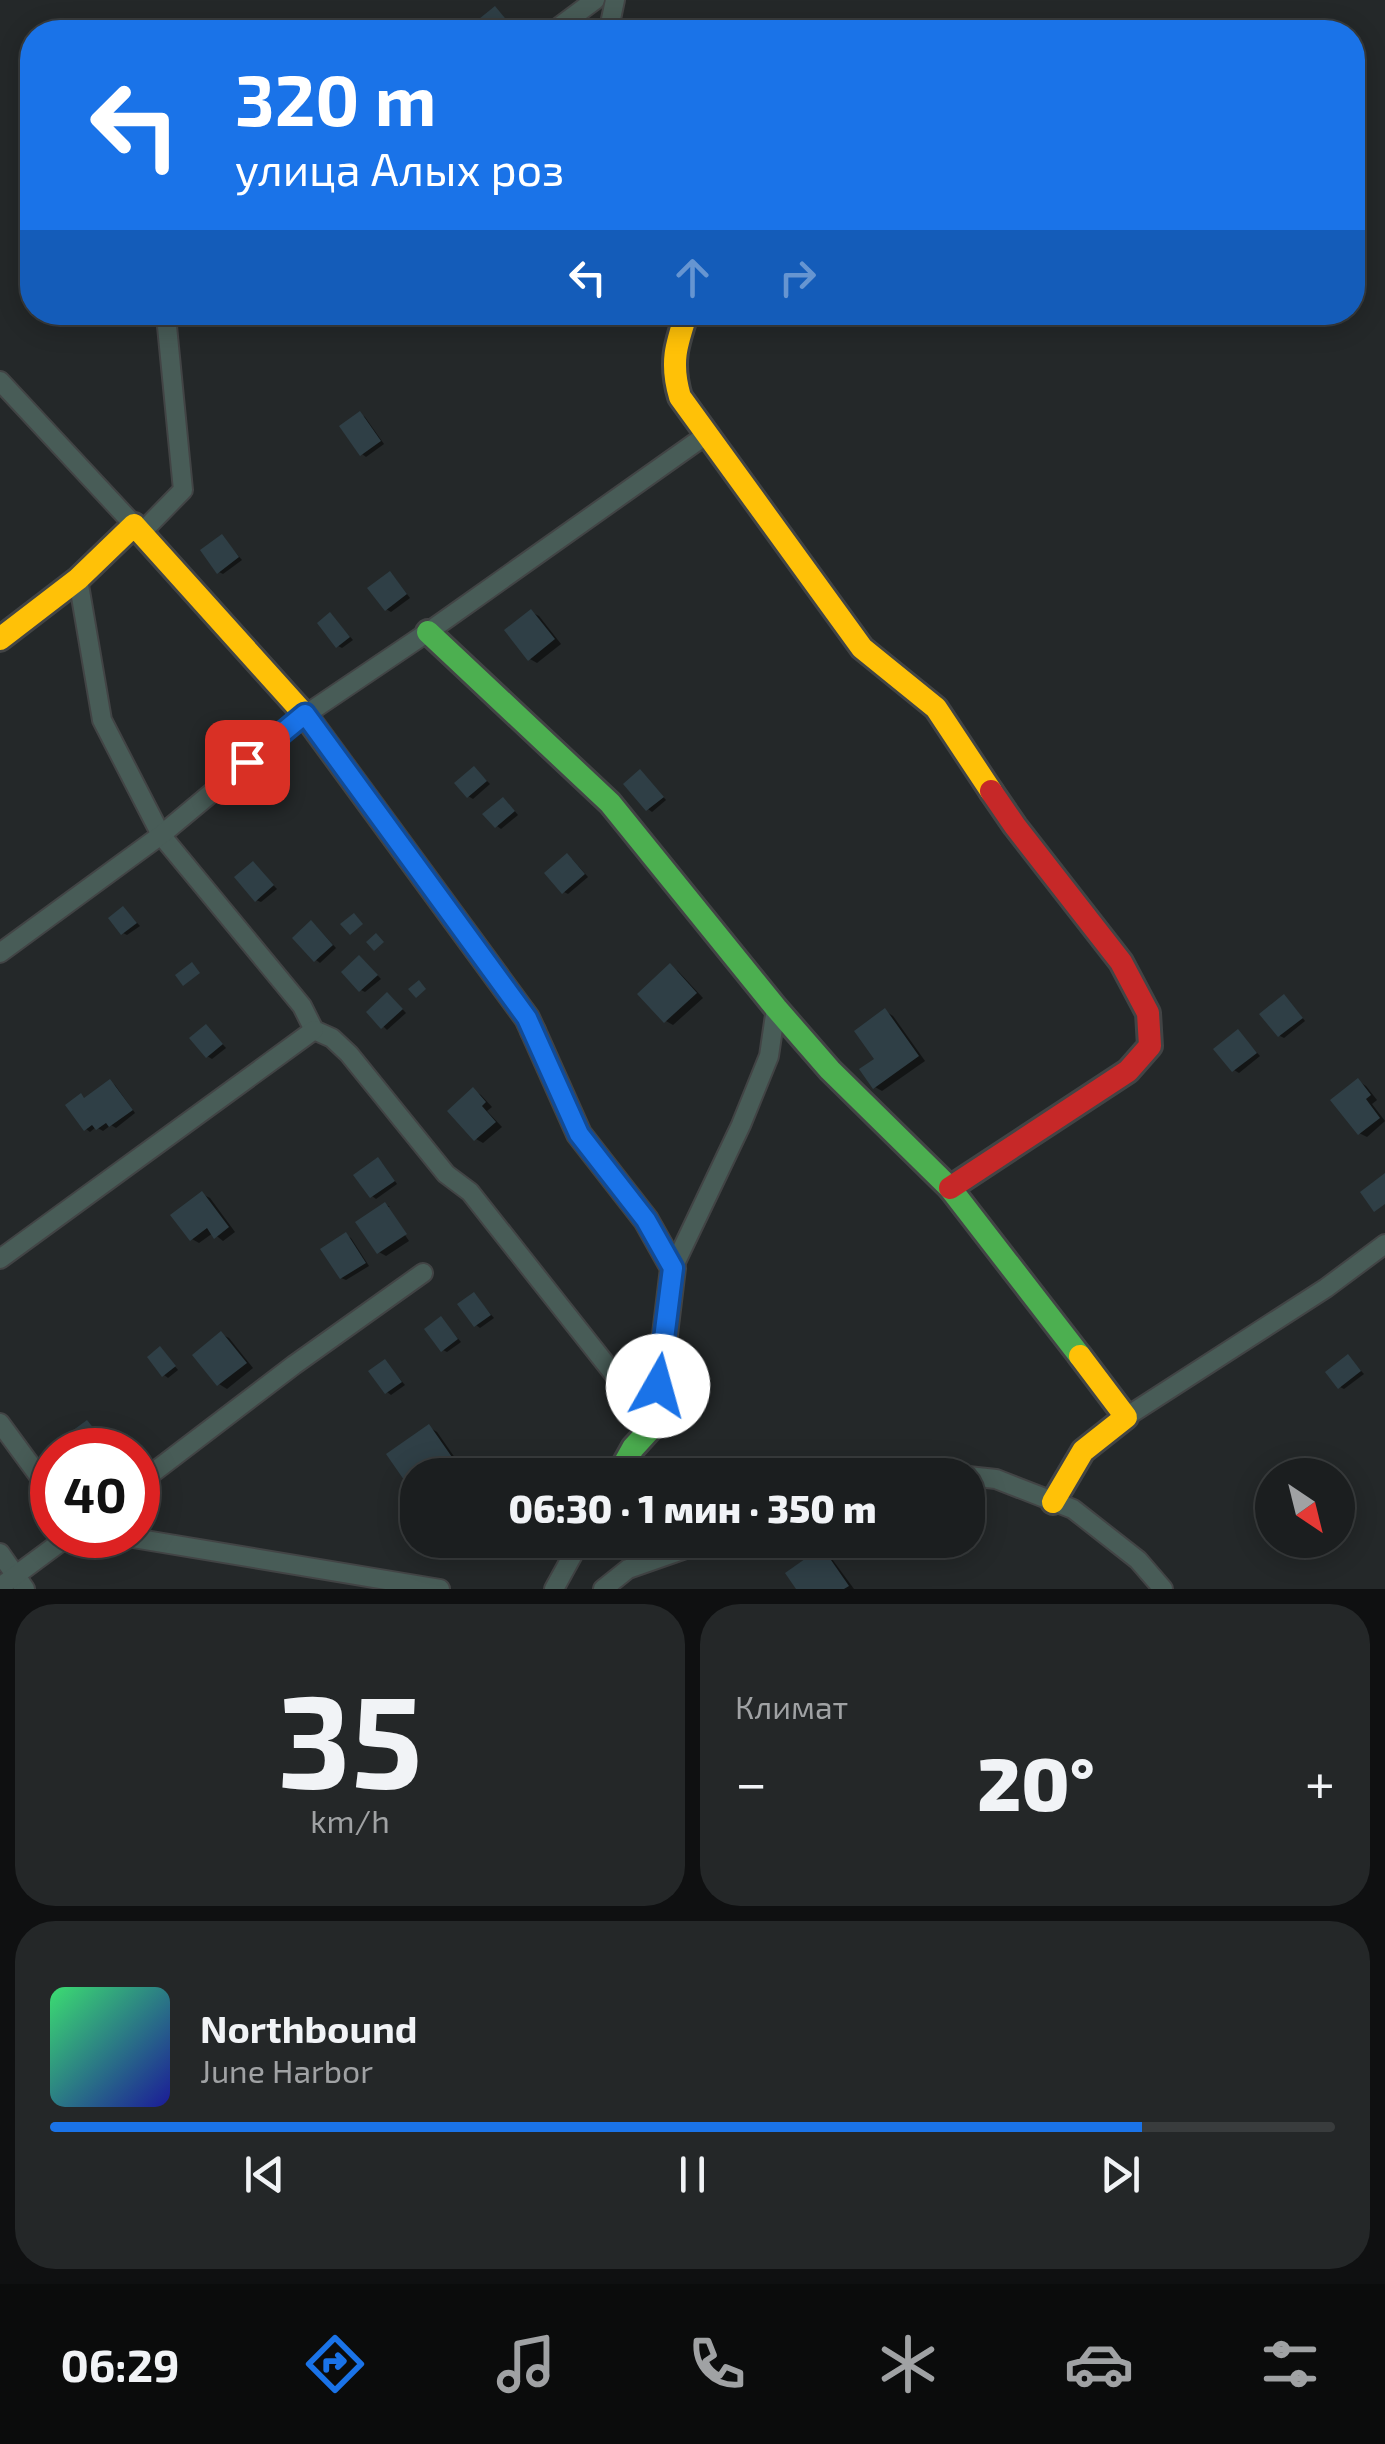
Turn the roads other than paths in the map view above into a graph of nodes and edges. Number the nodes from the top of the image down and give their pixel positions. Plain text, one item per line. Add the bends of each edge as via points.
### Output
1 (594, 0) edge
2 (568, 20) edge
3 (167, 325) edge
4 (682, 325) edge
5 (0, 381) edge
6 (706, 436) junction
7 (138, 529) junction
8 (78, 579) junction
9 (428, 632) junction
10 (0, 639) edge
11 (305, 714) junction
12 (161, 835) junction
13 (0, 953) edge
14 (776, 1008) junction
15 (314, 1030) junction
16 (950, 1188) junction
17 (1385, 1244) edge
18 (0, 1259) edge
19 (673, 1268) junction
20 (423, 1274) dead end
21 (1126, 1418) junction
22 (0, 1423) edge
23 (654, 1426) junction
24 (627, 1458) edge
25 (30, 1464) edge
26 (160, 1467) edge
27 (985, 1478) edge
28 (1053, 1502) junction
29 (160, 1542) edge
30 (0, 1553) edge
31 (46, 1558) edge
32 (570, 1558) edge
33 (659, 1558) edge
34 (21, 1582) edge
35 (0, 1587) edge
36 (440, 1589) edge
37 (554, 1589) edge
38 (603, 1589) edge
39 (1163, 1589) edge

1 - 2 street
3 - 7 street via 184,490
4 - 6 street via 673,377
5 - 7 street
6 - 9 street
6 - 16 street via 862,648 936,708 1015,826 1121,962 1148,1013 1150,1046 1128,1071
7 - 8 street
7 - 11 street
8 - 10 street
8 - 12 street via 102,720
9 - 11 street
9 - 14 street via 610,803
11 - 12 street
11 - 19 street via 527,1018 579,1134 646,1220
12 - 13 street
12 - 15 street via 302,1006
14 - 16 street
14 - 19 street via 769,1056
15 - 18 street
15 - 23 street via 349,1054 446,1174 470,1192
16 - 21 street
17 - 21 street
19 - 23 street
20 - 26 street
21 - 28 street via 1083,1452
22 - 25 street
23 - 24 street
27 - 28 street
28 - 39 street via 1073,1509 1138,1560
29 - 36 street
30 - 34 street
31 - 34 street
32 - 37 street
33 - 38 street via 628,1569
34 - 35 street

